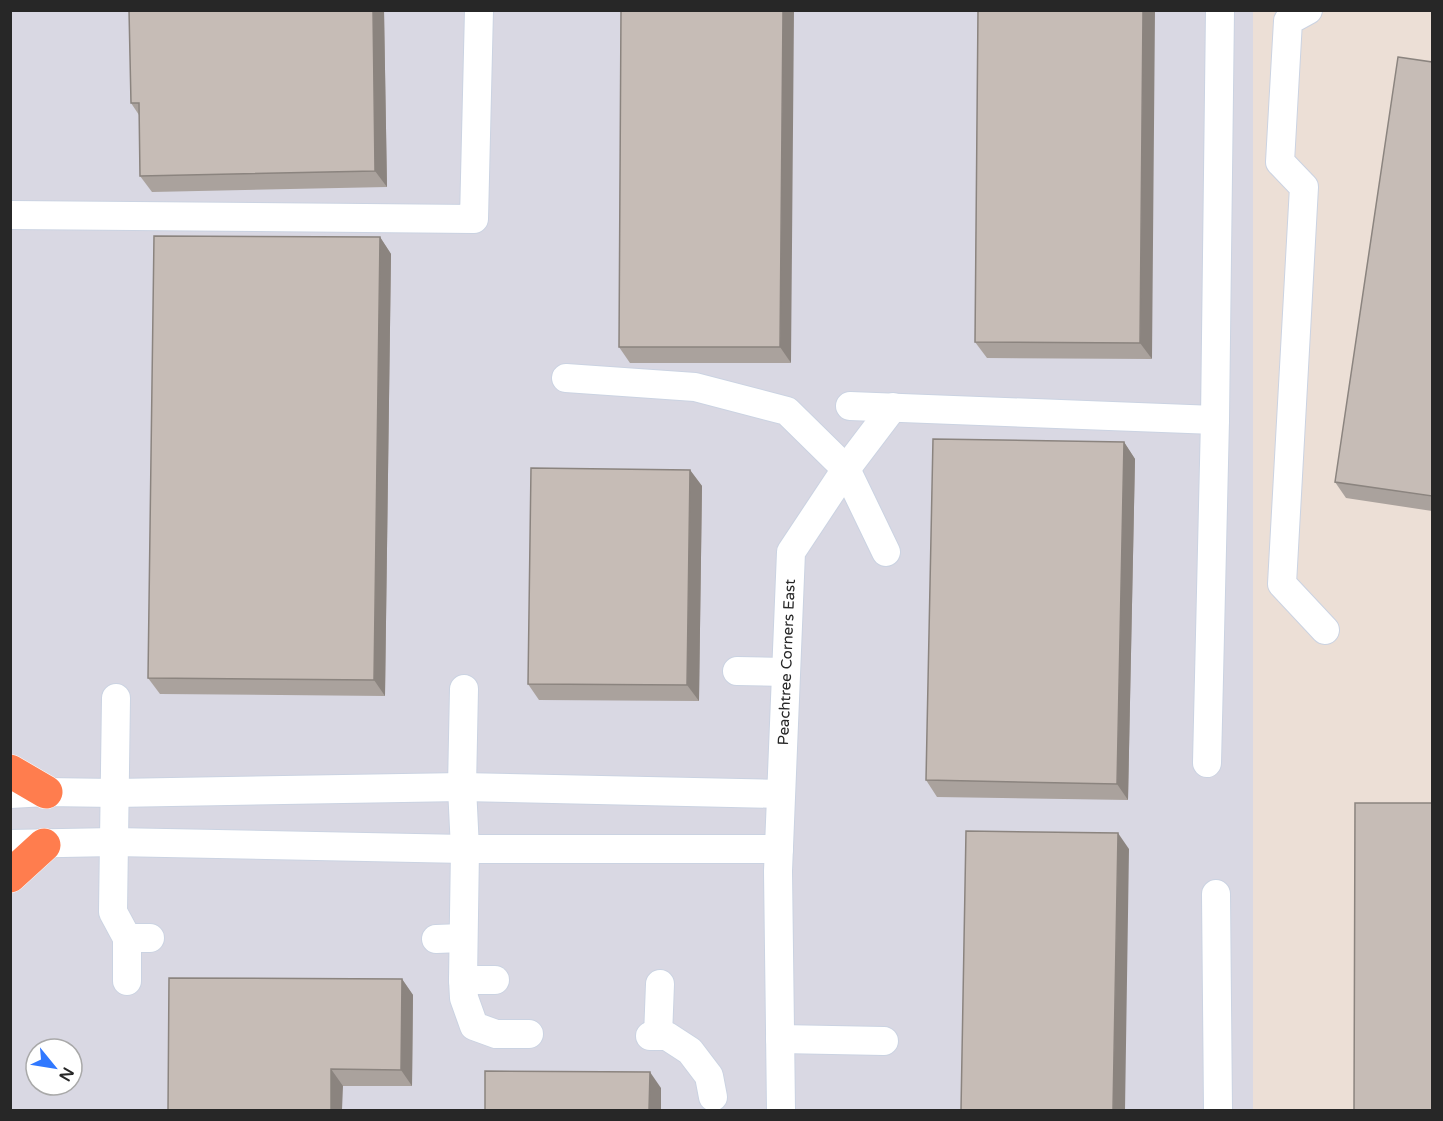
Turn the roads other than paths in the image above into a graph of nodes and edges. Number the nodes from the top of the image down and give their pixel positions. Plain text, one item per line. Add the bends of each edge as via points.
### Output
1 (478, 10) edge
2 (1220, 10) edge
3 (1308, 10) edge
4 (10, 215) edge
5 (566, 378) dead end
6 (850, 406) dead end
7 (893, 407) junction
8 (1215, 420) junction
9 (846, 469) junction
10 (885, 552) dead end
11 (1324, 630) dead end
12 (736, 671) dead end
13 (786, 672) junction
14 (464, 689) dead end
15 (116, 698) dead end
16 (1207, 763) dead end
17 (10, 771) edge
18 (462, 788) junction
19 (46, 792) junction
20 (115, 793) junction
21 (10, 794) edge
22 (781, 794) junction
23 (114, 842) junction
24 (10, 844) edge
25 (44, 845) junction
26 (465, 849) junction
27 (778, 860) junction
28 (10, 876) edge
29 (1216, 894) dead end
30 (463, 980) junction
31 (495, 980) dead end
32 (127, 981) dead end
33 (660, 984) dead end
34 (530, 1034) dead end
35 (780, 1039) junction
36 (884, 1041) dead end
37 (713, 1097) dead end
38 (781, 1110) edge
39 (1218, 1110) edge

1 - 4 street via 474,219
2 - 8 street
3 - 11 street via 1288,21 1280,162 1304,187 1282,584
5 - 9 street via 695,387 787,411
6 - 7 street
7 - 8 street
7 - 9 street, Peachtree Corners East
8 - 16 street
9 - 10 street
9 - 13 street, Peachtree Corners East via 791,552
12 - 13 street
13 - 22 street, Peachtree Corners East
14 - 18 street
15 - 20 street
17 - 19 highway
18 - 20 street
18 - 22 street
18 - 26 street
19 - 20 street
19 - 21 street
20 - 23 street
22 - 27 street, Peachtree Corners East
23 - 25 street
23 - 26 street
23 - 32 street via 113,912 139,938
24 - 25 street
25 - 28 highway
26 - 27 street
26 - 30 street via 449,939
27 - 35 street, Peachtree Corners East
29 - 39 street
30 - 31 street
30 - 34 street via 464,998 474,1026 496,1034
33 - 37 street via 654,1036 668,1036 690,1051 709,1076
35 - 36 street
35 - 38 street, Peachtree Corners East

